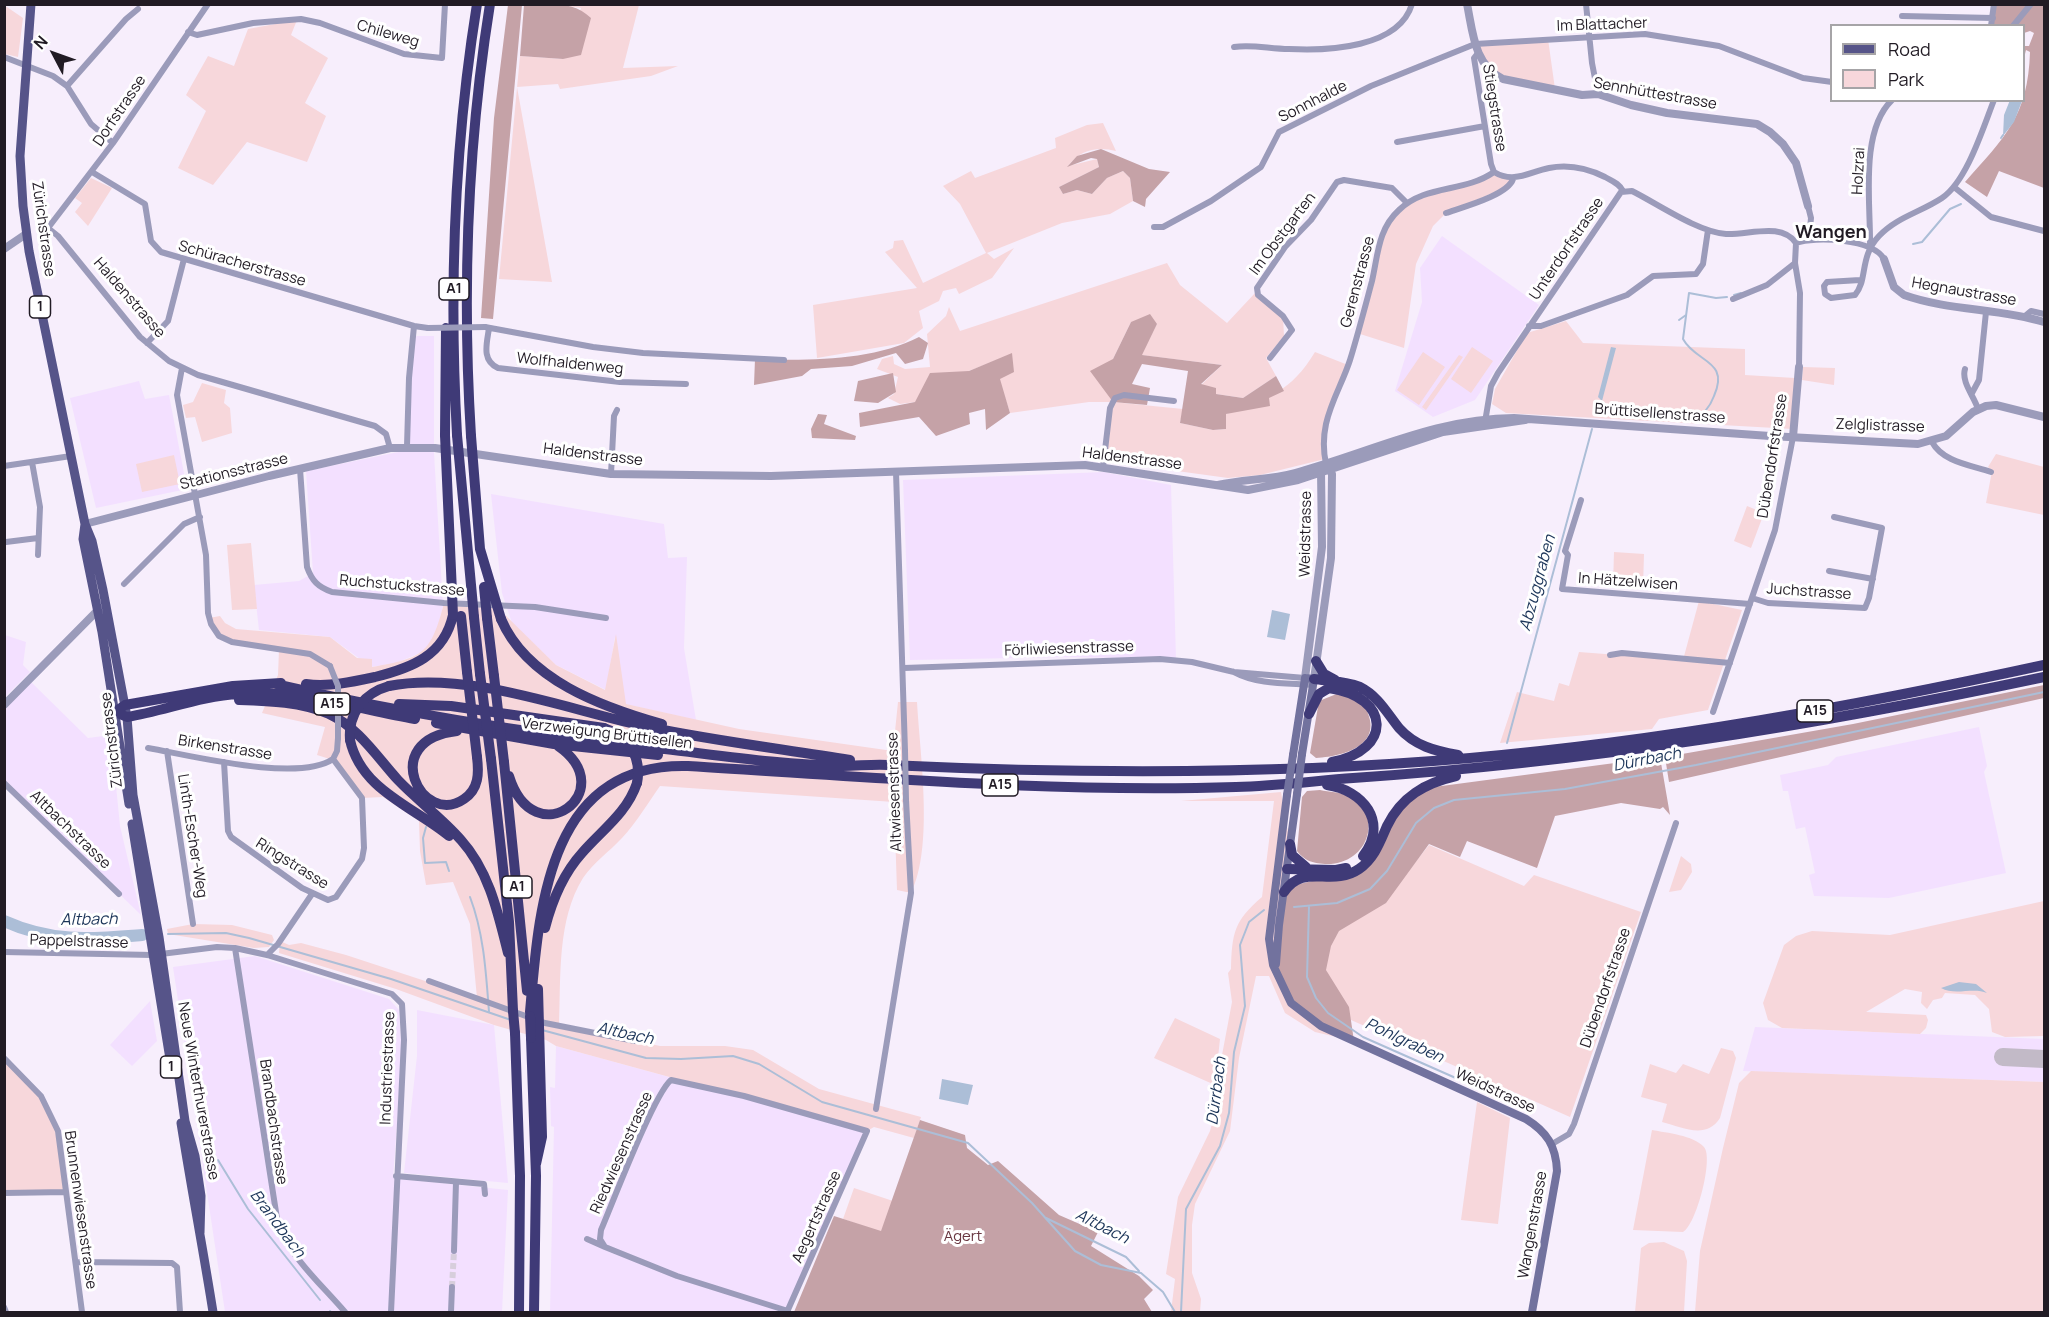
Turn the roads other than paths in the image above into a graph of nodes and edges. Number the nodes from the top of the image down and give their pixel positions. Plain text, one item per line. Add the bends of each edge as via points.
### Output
1 (32, 4) edge
2 (208, 4) edge
3 (445, 4) edge
4 (477, 4) edge
5 (490, 4) edge
6 (1412, 4) edge
7 (1467, 4) edge
8 (1586, 4) edge
9 (1994, 4) edge
10 (2031, 4) edge
11 (138, 9) dead end
12 (1902, 16) dead end
13 (1993, 18) junction
14 (1992, 24) edge
15 (2015, 24) edge
16 (188, 32) junction
17 (1590, 36) junction
18 (1475, 44) junction
19 (1234, 47) dead end
20 (1478, 53) junction
21 (4, 57) edge
22 (27, 66) junction
23 (1830, 82) edge
24 (67, 86) junction
25 (1598, 94) junction
26 (1891, 102) edge
27 (1993, 102) edge
28 (1485, 126) junction
29 (459, 142) junction
30 (1397, 142) dead end
31 (113, 144) junction
32 (92, 172) junction
33 (1494, 172) junction
34 (1513, 179) junction
35 (1954, 187) junction
36 (1623, 191) junction
37 (1407, 203) junction
38 (1808, 206) joint
39 (1446, 213) dead end
40 (1154, 227) dead end
41 (48, 228) joint
42 (1708, 230) junction
43 (2044, 231) edge
44 (26, 234) junction
45 (1809, 239) junction
46 (1796, 243) junction
47 (1870, 247) junction
48 (4, 249) edge
49 (184, 259) junction
50 (1884, 259) joint
51 (1795, 263) junction
52 (1860, 280) junction
53 (1733, 299) dead end
54 (1986, 312) junction
55 (2044, 314) edge
56 (2025, 316) junction
57 (2044, 322) edge
58 (1529, 326) junction
59 (414, 327) junction
60 (487, 327) junction
61 (147, 343) junction
62 (1270, 358) dead end
63 (784, 360) dead end
64 (1799, 367) joint
65 (182, 368) junction
66 (1965, 369) dead end
67 (686, 384) dead end
68 (1972, 393) junction
69 (1174, 401) dead end
70 (1978, 409) junction
71 (617, 410) dead end
72 (2044, 417) edge
73 (1485, 422) junction
74 (1793, 437) junction
75 (1932, 442) junction
76 (407, 446) junction
77 (390, 448) junction
78 (71, 456) junction
79 (32, 462) junction
80 (4, 466) edge
81 (1103, 467) junction
82 (1328, 467) junction
83 (300, 469) junction
84 (896, 472) junction
85 (1991, 472) dead end
86 (611, 474) junction
87 (1320, 474) junction
88 (1217, 485) junction
89 (196, 495) junction
90 (1581, 500) dead end
91 (200, 517) junction
92 (1834, 517) dead end
93 (85, 524) junction
94 (38, 538) junction
95 (6, 542) edge
96 (480, 549) junction
97 (38, 555) dead end
98 (1829, 571) dead end
99 (1873, 579) junction
100 (124, 584) dead end
101 (1751, 601) junction
102 (101, 610) junction
103 (457, 615) junction
104 (606, 618) dead end
105 (80, 628) junction
106 (102, 632) junction
107 (1610, 655) dead end
108 (1316, 662) junction
109 (1730, 663) junction
110 (2044, 665) edge
111 (904, 668) junction
112 (2044, 677) edge
113 (1309, 682) junction
114 (276, 684) junction
115 (1333, 684) junction
116 (198, 702) junction
117 (373, 703) junction
118 (4, 705) edge
119 (125, 705) junction
120 (115, 712) junction
121 (1713, 712) dead end
122 (1308, 714) junction
123 (127, 717) junction
124 (465, 730) junction
125 (721, 739) junction
126 (554, 744) junction
127 (148, 748) dead end
128 (167, 751) junction
129 (1298, 754) junction
130 (1474, 758) junction
131 (333, 759) junction
132 (224, 762) junction
133 (504, 762) junction
134 (880, 765) junction
135 (1497, 767) junction
136 (1286, 768) junction
137 (744, 769) junction
138 (4, 783) edge
139 (1310, 783) junction
140 (1676, 823) dead end
141 (1285, 844) junction
142 (478, 866) junction
143 (1287, 869) junction
144 (1307, 872) junction
145 (1276, 883) junction
146 (1284, 892) junction
147 (119, 894) dead end
148 (312, 894) junction
149 (193, 924) dead end
150 (235, 948) junction
151 (4, 952) edge
152 (270, 952) junction
153 (508, 953) junction
154 (157, 954) junction
155 (1277, 973) junction
156 (429, 981) dead end
157 (530, 1014) junction
158 (635, 1041) dead end
159 (4, 1058) edge
160 (876, 1109) dead end
161 (867, 1131) joint
162 (1552, 1144) junction
163 (536, 1164) junction
164 (396, 1176) junction
165 (456, 1182) junction
166 (66, 1192) junction
167 (4, 1193) edge
168 (485, 1194) dead end
169 (587, 1239) dead end
170 (605, 1247) junction
171 (454, 1251) tunnel mouth
172 (76, 1262) junction
173 (452, 1287) tunnel mouth
174 (4, 1307) edge
175 (6, 1312) edge
176 (82, 1312) edge
177 (180, 1312) edge
178 (213, 1312) edge
179 (345, 1312) edge
180 (391, 1312) edge
181 (451, 1312) edge
182 (519, 1312) edge
183 (534, 1312) edge
184 (787, 1312) edge
185 (1532, 1312) edge

1 - 22 main road, Zürichstrasse / 1
2 - 16 street, Dorfstrasse
3 - 16 street, Chileweg via 442,58 404,54 301,19 253,23 197,35
4 - 29 highway, A1
5 - 96 highway, A1, bridge via 467,216 466,332
6 - 19 street via 1396,29 1368,42 1304,49
7 - 18 street, Sennhüttestrasse
8 - 17 street
9 - 13 street
10 - 15 street
11 - 24 street
12 - 13 street
13 - 14 street
16 - 31 street, Dorfstrasse
17 - 18 street, Im Blattacher
17 - 23 street, Im Blattacher via 1645,34 1700,42 1803,78
17 - 25 street
18 - 20 street, Sennhüttestrasse
18 - 40 street, Sonnhalde via 1371,86 1279,132 1261,167 1211,201 1163,227
20 - 25 street, Sennhüttestrasse via 1485,66 1503,79 1582,95
20 - 28 street, Stiegstrasse via 1474,58
21 - 22 street
22 - 24 street
22 - 44 main road, Zürichstrasse / 1 via 20,163
24 - 31 street via 96,130
25 - 38 street, Sennhüttestrasse via 1667,113 1745,121 1764,128 1784,145 1796,163
26 - 47 street, Holzrai via 1871,151
27 - 35 street
28 - 30 street
28 - 33 street, Stiegstrasse
29 - 103 highway, bridge via 448,259 445,435
29 - 153 highway, A1, bridge via 453,323 458,435 474,617 509,922
31 - 32 street, Dorfstrasse
32 - 41 street, Dorfstrasse
32 - 49 street, Schüracherstrasse via 145,204 152,244 161,252
33 - 34 street, Stiegstrasse
33 - 37 street, Gerenstrasse via 1470,186 1432,191
34 - 36 street via 1552,168 1574,167 1618,184
34 - 39 street via 1498,193
35 - 43 street via 1991,217
35 - 47 street via 1939,200 1894,223
36 - 42 street, Unterdorfstrasse
36 - 58 street, Unterdorfstrasse
37 - 62 street, Im Obstgarten via 1396,190 1385,186 1344,180 1331,187 1320,209 1285,247 1257,288 1258,295 1283,316 1292,330
37 - 82 street, Gerenstrasse via 1389,221 1380,240 1353,350 1326,422 1323,446
38 - 45 street, Sennhüttestrasse
41 - 61 street, Haldenstrasse
42 - 46 street, Unterdorfstrasse via 1728,234 1780,231
42 - 58 street via 1703,264 1694,275 1653,276 1624,297 1541,327
44 - 48 street
44 - 78 main road, Zürichstrasse / 1
45 - 46 street
45 - 47 street
46 - 51 street, Dübendorfstrasse
47 - 50 street, Hegnaustrasse
47 - 52 street
49 - 59 street, Schüracherstrasse
49 - 61 street via 168,321
50 - 54 street, Hegnaustrasse via 1894,287 1904,295
51 - 53 street via 1767,285
51 - 64 street, Dübendorfstrasse via 1800,293
52 - 52 street via 1827,282 1825,294 1831,298 1854,296
54 - 56 street, Hegnaustrasse
54 - 68 street via 1979,381
55 - 56 street via 2031,311
56 - 57 street, Hegnaustrasse
58 - 73 street, Unterdorfstrasse via 1491,386
59 - 60 street, Schüracherstrasse, bridge
59 - 76 street
60 - 63 street via 643,353
60 - 67 street, Wolfhaldenweg via 486,356 498,368 620,382
61 - 65 street, Haldenstrasse
64 - 74 street, Dübendorfstrasse
65 - 77 street, Haldenstrasse via 375,426 386,434
65 - 89 street via 177,392
66 - 68 street via 1964,380
68 - 70 street
69 - 81 street via 1122,394 1115,398 1110,408
70 - 72 street via 1996,405
70 - 75 street via 1946,436
71 - 86 street
73 - 74 street, Brüttisellenstrasse via 1525,420
73 - 82 street, Brüttisellenstrasse
74 - 75 street, Zelglistrasse
74 - 101 street, Dübendorfstrasse via 1777,520
75 - 85 street, Zelglistrasse via 1944,456
76 - 77 street, Haldenstrasse
76 - 86 street, Haldenstrasse
77 - 83 street, Stationsstrasse
78 - 79 street
78 - 93 main road, Zürichstrasse / 1
79 - 80 street
79 - 94 street via 40,507
81 - 84 street, Haldenstrasse
81 - 88 street, Haldenstrasse
82 - 87 street, Haldenstrasse
82 - 88 street, Haldenstrasse
82 - 108 street, Weidstrasse via 1331,558
83 - 89 street, Stationsstrasse
83 - 104 street, Ruchstuckstrasse via 307,567 311,579 322,588 436,602 535,607
84 - 86 street, Haldenstrasse via 707,477
84 - 111 street, Altwiesenstrasse
87 - 88 street, Haldenstrasse via 1263,488 1228,489
87 - 113 street, Weidstrasse via 1322,547 1309,649
89 - 91 street
89 - 93 street, Stationsstrasse
90 - 101 street, In Hätzelwisen via 1565,551 1568,555 1562,589
91 - 100 street via 184,524
91 - 131 street, bridge via 208,613 214,631 232,642 310,654 330,666 338,686 338,738
92 - 99 street via 1882,528
93 - 102 main road, Zürichstrasse / 1 via 92,541
94 - 95 street
94 - 97 street
96 - 125 highway, bridge via 501,619 522,653 561,682 627,712
96 - 133 highway, A1, bridge
98 - 99 street
99 - 101 street, Juchstrasse via 1865,608
101 - 109 street, Dübendorfstrasse
102 - 105 street
102 - 106 main road, Zürichstrasse / 1
102 - 119 main road, Zürichstrasse / 1
103 - 114 highway via 438,647 408,668 342,684
103 - 124 highway, bridge via 477,757 476,785 459,802 435,802 423,794 414,780 413,762 422,744 440,734
105 - 106 street
105 - 118 street
106 - 120 main road, Zürichstrasse / 1
107 - 109 street
108 - 113 street, Weidstrasse
108 - 115 highway
109 - 121 street, Dübendorfstrasse
110 - 130 highway, A15 via 1751,722
111 - 113 street, Förliwiesenstrasse via 1160,659
111 - 160 street, Altwiesenstrasse, bridge via 911,893
112 - 135 highway, A15 via 1759,733
113 - 115 highway
113 - 122 main road, Weidstrasse
113 - 129 main road, Weidstrasse
114 - 117 highway, A15
114 - 119 highway, A15 via 233,686
115 - 122 highway via 1317,696
115 - 130 highway via 1357,686 1371,694 1402,730 1421,745
115 - 136 highway via 1368,703 1376,721 1372,740 1350,758
116 - 123 highway, A15
116 - 124 highway, A15 via 234,694 277,694
116 - 142 highway via 285,703 335,717 360,736 405,787 452,830
117 - 134 highway, A15 via 465,721 634,745 842,766
117 - 163 highway, bridge via 451,706 604,728 620,735 631,746 638,763 636,783 622,811 570,869 548,917 538,982 542,1137
119 - 120 highway, A15
119 - 123 main road, Zürichstrasse / 1
120 - 123 highway
120 - 154 main road, Zürichstrasse / 1
122 - 129 main road, Weidstrasse
123 - 154 main road, Zürichstrasse / 1
124 - 126 highway, Verzweigung Brüttisellen / A15
125 - 134 highway
125 - 142 highway, bridge via 647,727 485,689 425,684 389,686 369,695 358,706 351,722 350,740 356,758 372,780 442,830
126 - 133 highway via 576,761 582,778 576,800 560,813 541,814 524,805 514,792
126 - 137 highway, Verzweigung Brüttisellen / A15 via 724,763
127 - 128 street, Birkenstrasse
128 - 132 street, Birkenstrasse
128 - 149 street, Linth-Escher-Weg
129 - 141 main road, Weidstrasse, bridge
130 - 136 highway, A15
131 - 132 street, Birkenstrasse via 322,765 273,768
131 - 148 street, Ringstrasse via 362,798 364,854 336,897 328,900
132 - 148 street, Ringstrasse via 231,837
133 - 157 highway, A1
134 - 136 highway, A15 via 1070,772
135 - 139 highway, A15
135 - 144 highway via 1446,778 1412,794 1394,814 1371,858 1354,872 1330,878
137 - 139 highway, A15 via 1007,786 1210,787
137 - 157 highway via 645,769 610,784 584,808 562,843 545,894 533,963
138 - 147 street, Altbachstrasse
139 - 144 highway via 1356,794 1369,808 1374,829 1366,852 1352,865
140 - 162 street, Dübendorfstrasse via 1577,1116 1569,1134
141 - 143 main road, Weidstrasse
141 - 144 highway
141 - 145 main road, Weidstrasse
142 - 153 highway via 493,896
143 - 144 highway
143 - 145 main road
143 - 146 main road, Weidstrasse
144 - 146 highway via 1292,881
145 - 155 main road, Weidstrasse via 1269,939
146 - 155 main road, Weidstrasse via 1276,946
148 - 152 street
150 - 152 street, Industriestrasse
150 - 154 street, Industriestrasse
150 - 179 street, Brandbachstrasse via 278,1225 306,1271
151 - 154 street, Pappelstrasse
152 - 164 street, Industriestrasse via 400,1000 404,1018
153 - 182 highway, A1, bridge via 520,1165
154 - 178 main road, Neue Winterthurerstrasse / 1 via 200,1186 200,1233
155 - 162 main road, Weidstrasse via 1291,1003 1321,1026 1510,1110 1536,1125
156 - 158 street via 545,1023
157 - 163 highway, A1, bridge
159 - 166 street, Brunnenwiesenstrasse via 38,1091 53,1118
161 - 170 street, Riedwiesenstrasse via 671,1080 664,1086 601,1230 600,1239
161 - 184 street, Aegertstrasse
162 - 185 main road, Wangenstrasse via 1557,1171
163 - 183 highway, A1
164 - 165 street
164 - 180 street, Industriestrasse
165 - 168 street via 484,1184
165 - 171 street
166 - 167 street
166 - 172 street, Brunnenwiesenstrasse
169 - 170 street
170 - 184 street via 677,1276
172 - 176 street, Brunnenwiesenstrasse
172 - 177 street via 172,1263 177,1267
173 - 181 street
174 - 175 street

